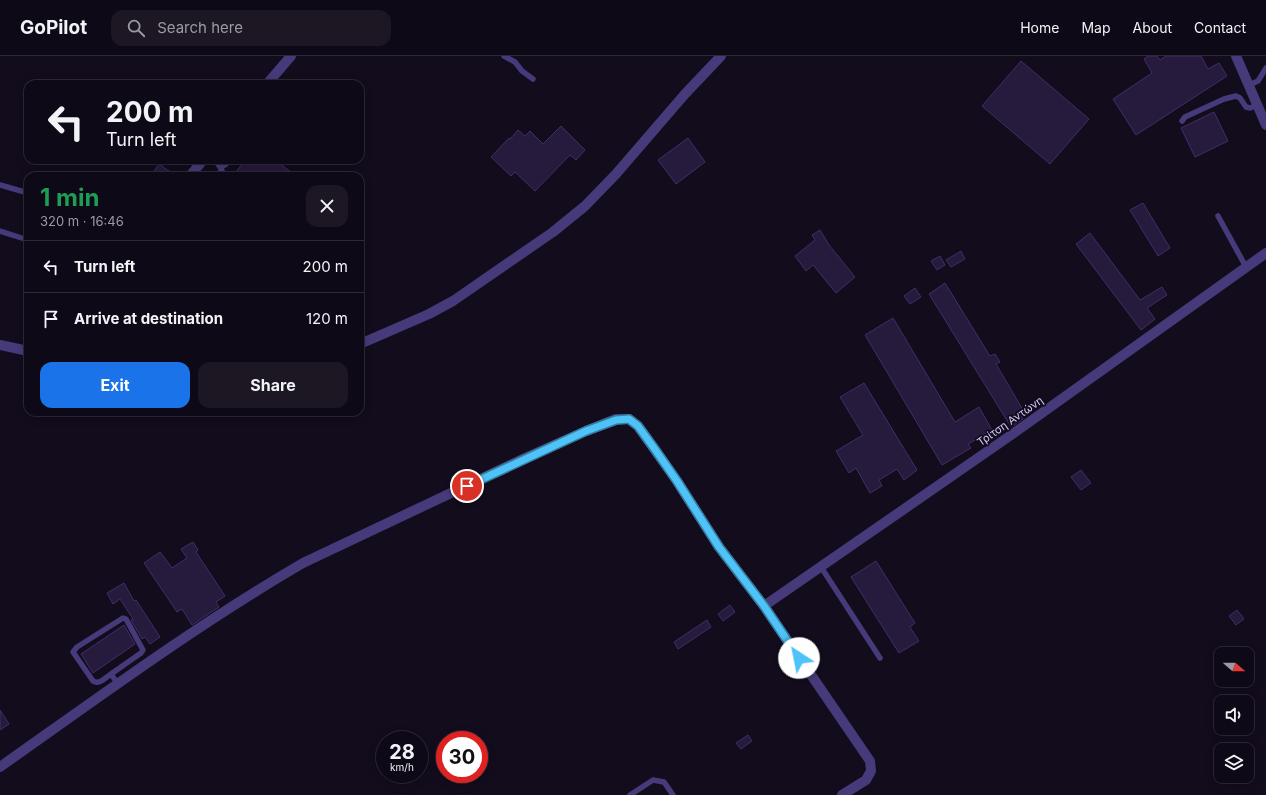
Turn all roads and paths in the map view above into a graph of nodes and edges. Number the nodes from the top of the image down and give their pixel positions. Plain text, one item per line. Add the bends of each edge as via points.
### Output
1 (291, 56) edge
2 (504, 56) edge
3 (721, 56) edge
4 (1236, 56) edge
5 (1266, 68) edge
6 (533, 79) dead end
7 (270, 80) edge
8 (1249, 85) junction
9 (1257, 104) junction
10 (1182, 121) dead end
11 (1266, 125) edge
12 (200, 164) edge
13 (227, 164) edge
14 (220, 166) joint
15 (193, 172) edge
16 (221, 172) edge
17 (0, 185) edge
18 (24, 191) edge
19 (1218, 216) dead end
20 (0, 231) edge
21 (24, 239) edge
22 (1266, 253) edge
23 (1246, 267) junction
24 (364, 342) edge
25 (0, 345) edge
26 (24, 350) edge
27 (821, 567) junction
28 (764, 606) junction
29 (880, 658) dead end
30 (111, 674) junction
31 (118, 684) junction
32 (0, 767) edge
33 (630, 795) edge
34 (673, 795) edge
35 (842, 795) edge

1 - 7 street
2 - 6 lane via 515,62
3 - 24 street via 684,94 616,174 585,206 553,232 453,301
4 - 8 street
5 - 8 lane via 1258,81
8 - 9 street
9 - 10 lane via 1246,108 1236,96 1185,117
9 - 11 street
12 - 15 street
13 - 14 lane
14 - 16 lane
17 - 18 lane
19 - 23 lane
20 - 21 lane
22 - 23 street, Τρίτση Αντώνη
23 - 27 street, Τρίτση Αντώνη
25 - 26 street
27 - 28 street, Τρίτση Αντώνη
27 - 29 lane
28 - 31 street via 719,547 638,426 629,419 616,420 525,458 303,563
28 - 35 street via 870,761 871,770 866,780
30 - 30 lane via 100,682 93,681 73,652 123,618 144,650
30 - 31 lane
31 - 32 street
33 - 34 lane via 653,780 658,780 664,782

